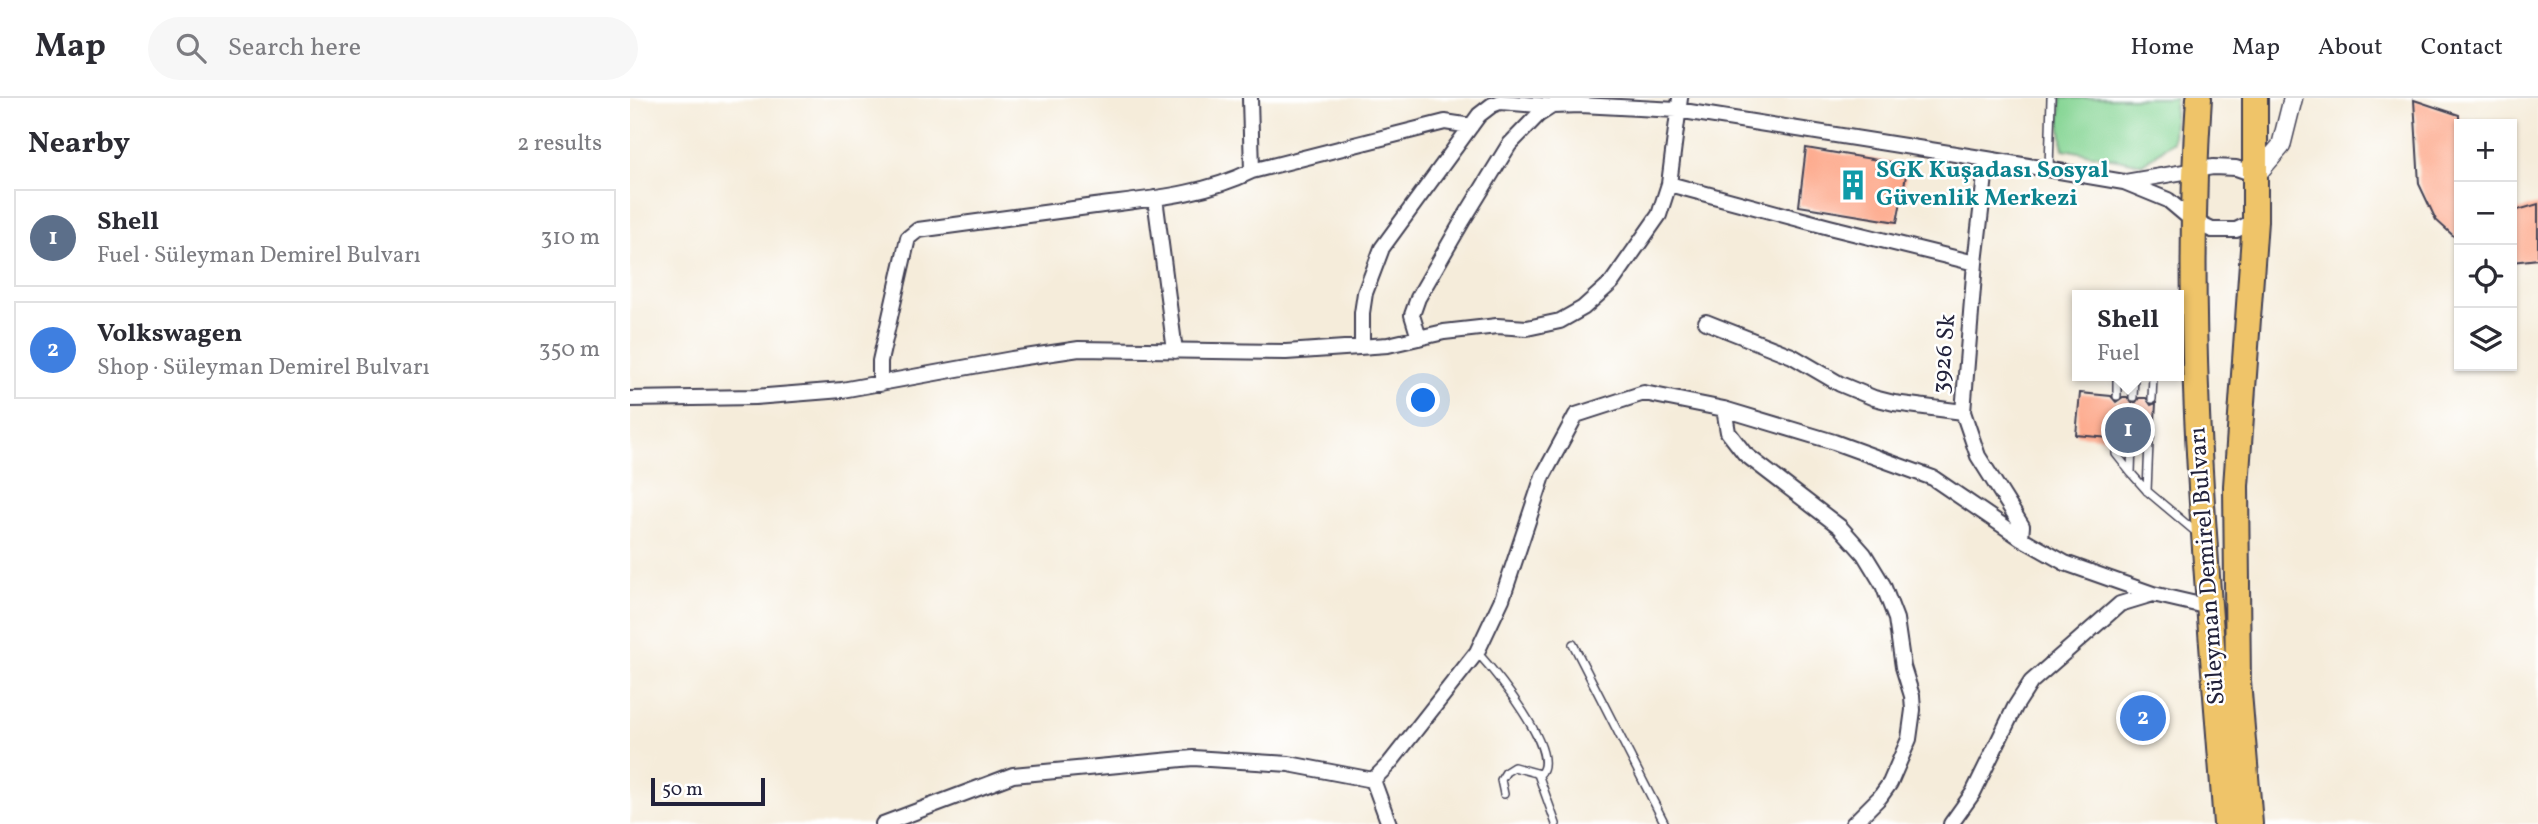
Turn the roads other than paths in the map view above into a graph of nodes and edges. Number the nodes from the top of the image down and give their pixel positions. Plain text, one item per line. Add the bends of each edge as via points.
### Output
1 (1250, 98) edge
2 (2051, 98) edge
3 (2199, 98) edge
4 (2255, 98) edge
5 (2293, 98) edge
6 (1482, 104) edge
7 (1679, 104) edge
8 (1552, 106) junction
9 (1471, 126) junction
10 (1987, 159) junction
11 (2049, 170) junction
12 (1252, 171) junction
13 (2194, 172) junction
14 (2256, 175) junction
15 (2123, 182) junction
16 (1670, 184) junction
17 (1155, 198) junction
18 (2193, 221) junction
19 (2256, 221) junction
20 (1975, 263) junction
21 (1706, 322) dead end
22 (1419, 338) junction
23 (1362, 347) junction
24 (1175, 351) junction
25 (2118, 381) edge
26 (2134, 381) edge
27 (2153, 381) edge
28 (880, 384) junction
29 (2117, 396) dead end
30 (2133, 397) dead end
31 (630, 399) edge
32 (2152, 399) dead end
33 (1724, 410) junction
34 (1963, 412) junction
35 (2116, 439) dead end
36 (2132, 440) dead end
37 (2149, 442) dead end
38 (2131, 473) junction
39 (2147, 491) junction
40 (2021, 538) junction
41 (2203, 538) junction
42 (2153, 594) junction
43 (2209, 607) junction
44 (1573, 644) dead end
45 (1477, 652) junction
46 (1538, 774) junction
47 (1373, 780) junction
48 (1504, 794) dead end
49 (1664, 822) edge
50 (883, 824) edge
51 (1389, 824) edge
52 (1556, 824) edge
53 (1654, 824) edge
54 (1853, 824) edge
55 (1951, 824) edge
56 (2227, 824) edge
57 (2250, 824) edge

1 - 12 street
2 - 11 lane
3 - 13 highway, Süleyman Demirel Bulvarı
4 - 14 highway, Süleyman Demirel Bulvarı
5 - 14 street via 2281,146
6 - 8 street
6 - 9 street
7 - 8 street
7 - 10 street
7 - 16 street
8 - 22 street via 1509,145 1418,298 1412,314
9 - 12 street via 1445,122
9 - 23 street via 1379,254 1365,293
10 - 11 street
10 - 20 street, 3926 Sk
11 - 15 street
12 - 17 street via 1235,180
13 - 14 street via 2236,168
13 - 15 street
13 - 18 highway, Süleyman Demirel Bulvarı
14 - 19 highway, Süleyman Demirel Bulvarı
15 - 18 street via 2168,200
16 - 20 street
16 - 22 street via 1659,215 1612,282 1583,308 1560,321 1527,328 1497,326
17 - 24 street
17 - 28 street via 912,234 880,361
18 - 19 street via 2212,230 2236,230
18 - 41 highway, Süleyman Demirel Bulvarı via 2190,319
19 - 57 highway, Süleyman Demirel Bulvarı via 2236,486 2238,681
20 - 34 street, 3926 Sk
21 - 34 street via 1792,356 1874,398
22 - 23 street
23 - 24 street
24 - 28 street via 1079,349
25 - 29 lane
26 - 30 lane
27 - 32 lane
28 - 31 street via 795,395
33 - 40 street via 1834,442 1933,478
33 - 45 street via 1644,393 1576,415 1543,476 1502,599
33 - 54 street via 1728,432 1745,454 1853,540 1875,569 1893,610 1912,696 1910,732 1889,783
34 - 40 street, 3926 Sk via 1978,456 2022,526
35 - 38 lane via 2116,454
36 - 38 lane
37 - 39 lane
38 - 39 lane
39 - 41 lane
40 - 42 street via 2066,563
41 - 43 highway, Süleyman Demirel Bulvarı
42 - 43 street
42 - 55 street via 2120,604 2031,682 1973,793
43 - 56 highway, Süleyman Demirel Bulvarı
44 - 49 lane
45 - 46 lane via 1504,683 1542,745 1545,767
45 - 47 street
46 - 48 lane via 1510,769 1501,779
46 - 52 lane
47 - 50 street via 1289,764 1193,758 1013,775
47 - 51 street
49 - 53 lane

